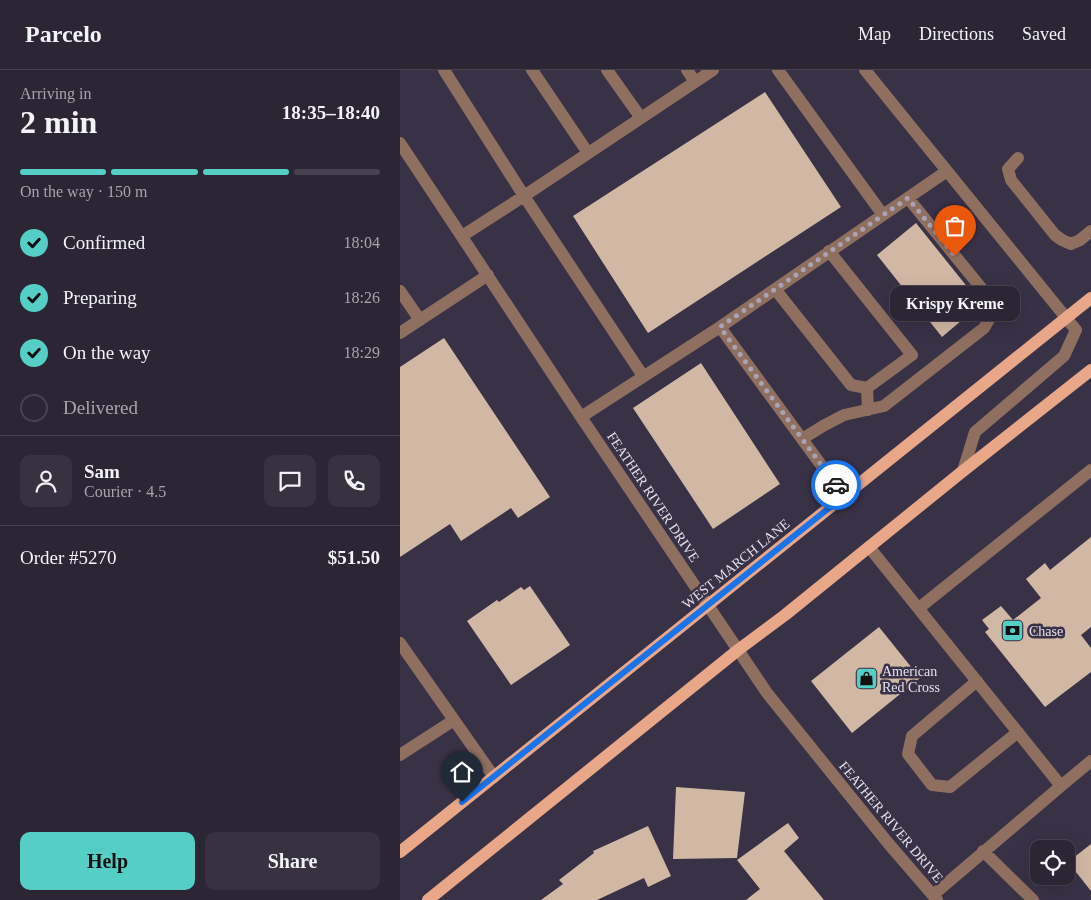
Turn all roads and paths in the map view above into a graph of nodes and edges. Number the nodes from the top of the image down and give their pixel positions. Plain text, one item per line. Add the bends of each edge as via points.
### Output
1 (444, 70) edge
2 (532, 70) edge
3 (607, 70) edge
4 (687, 70) edge
5 (713, 70) edge
6 (778, 70) edge
7 (865, 70) edge
8 (695, 82) junction
9 (640, 118) junction
10 (400, 143) edge
11 (588, 153) junction
12 (1018, 158) dead end
13 (947, 171) junction
14 (524, 196) junction
15 (908, 198) junction
16 (883, 215) junction
17 (1091, 231) edge
18 (462, 236) junction
19 (829, 251) junction
20 (488, 275) junction
21 (775, 290) junction
22 (400, 291) edge
23 (1091, 298) edge
24 (1066, 318) junction
25 (420, 320) junction
26 (720, 327) junction
27 (400, 333) edge
28 (1091, 370) edge
29 (643, 376) junction
30 (867, 388) junction
31 (868, 410) junction
32 (581, 417) junction
33 (802, 439) junction
34 (1091, 470) edge
35 (963, 471) junction
36 (844, 496) junction
37 (870, 547) junction
38 (708, 606) junction
39 (918, 608) junction
40 (400, 643) edge
41 (738, 650) junction
42 (977, 681) junction
43 (454, 720) junction
44 (1018, 732) junction
45 (400, 755) edge
46 (1091, 761) edge
47 (494, 777) junction
48 (1061, 786) junction
49 (983, 851) junction
50 (400, 852) edge
51 (935, 897) edge
52 (428, 900) edge
53 (1033, 900) edge

1 - 14 street
2 - 11 street
3 - 9 street
4 - 8 street
5 - 8 street
6 - 16 street
7 - 13 street
8 - 9 street
9 - 11 street
10 - 18 street, FEATHER RIVER DRIVE
11 - 14 street
12 - 17 street via 1008,169 1011,180 1056,234 1071,244
13 - 15 street
13 - 24 street
14 - 18 street
14 - 29 street
15 - 16 street
15 - 31 street via 991,300 994,311 984,328 884,406
16 - 19 street
18 - 20 street, FEATHER RIVER DRIVE
19 - 21 street
19 - 30 street via 912,355
20 - 25 street
20 - 32 street, FEATHER RIVER DRIVE
21 - 26 street
21 - 30 street via 851,385
22 - 25 street
23 - 24 main road, WEST MARCH LANE
24 - 35 street via 1076,330 1064,356 975,432
24 - 36 main road, WEST MARCH LANE
25 - 27 street
26 - 29 street
26 - 33 street
28 - 35 main road
29 - 32 street
30 - 31 street
31 - 33 street via 844,415
32 - 38 street, FEATHER RIVER DRIVE
33 - 36 street
34 - 39 street
35 - 37 main road
36 - 38 main road, WEST MARCH LANE
37 - 39 street
37 - 41 main road
38 - 41 street, FEATHER RIVER DRIVE
38 - 47 main road, WEST MARCH LANE
39 - 42 street
40 - 43 street
41 - 51 street, FEATHER RIVER DRIVE via 767,693
41 - 52 main road
42 - 44 street
42 - 44 street via 912,736 908,754 932,785 950,787
43 - 45 street
43 - 47 street
44 - 48 street
46 - 48 street
47 - 50 main road, WEST MARCH LANE
48 - 49 street
49 - 51 street
49 - 53 street

